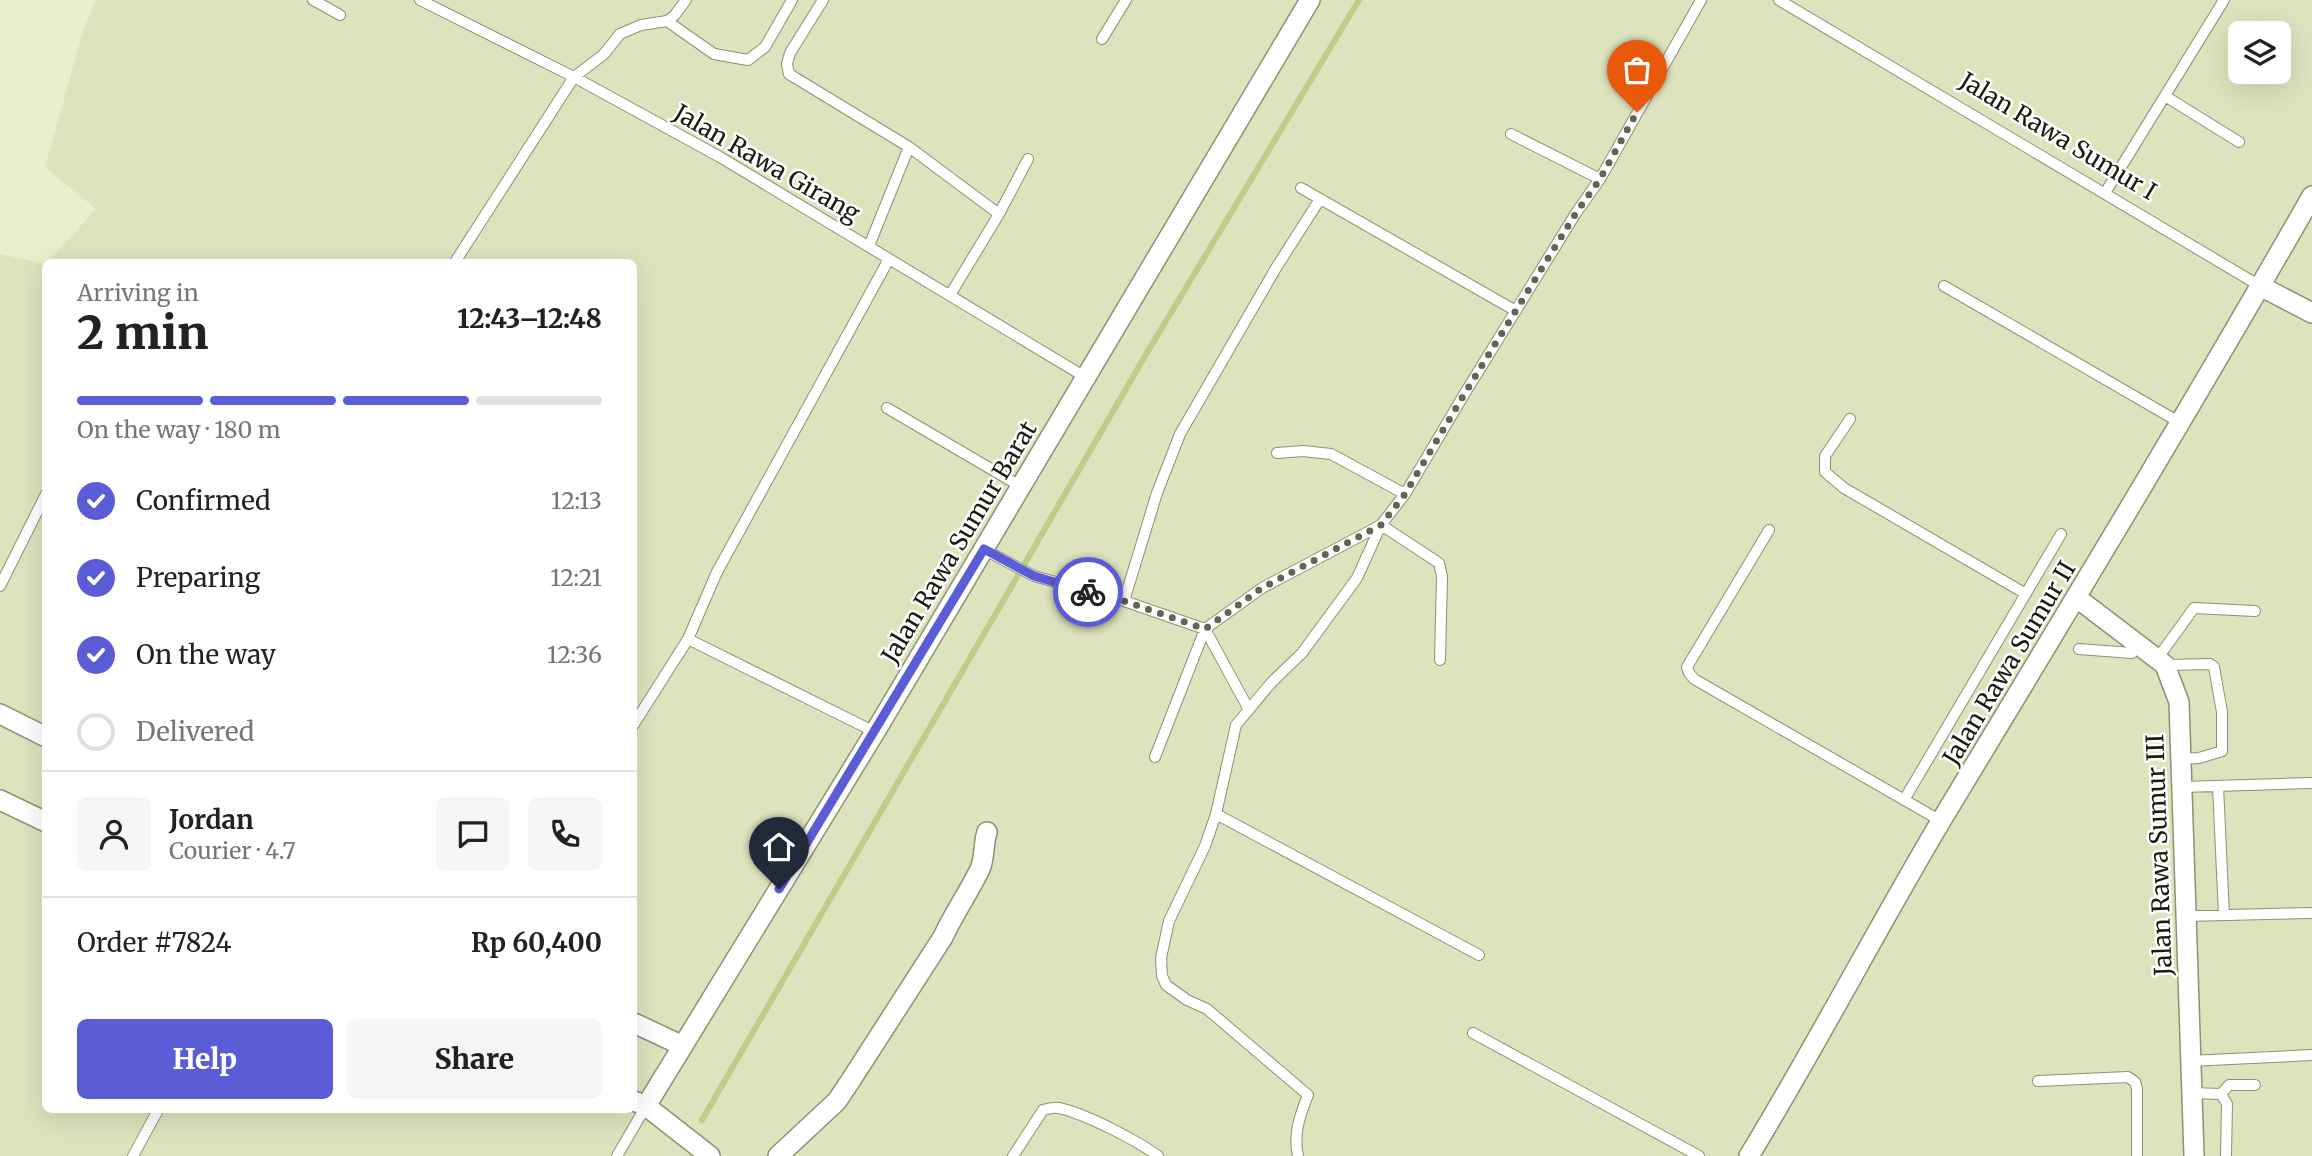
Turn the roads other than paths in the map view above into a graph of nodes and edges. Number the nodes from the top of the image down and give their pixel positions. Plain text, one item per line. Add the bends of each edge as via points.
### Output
1 (313, 0) edge
2 (420, 0) edge
3 (686, 0) edge
4 (792, 0) edge
5 (823, 0) edge
6 (1126, 0) edge
7 (1310, 0) edge
8 (1701, 0) edge
9 (1779, 0) edge
10 (2224, 0) edge
11 (340, 15) dead end
12 (667, 21) junction
13 (1102, 39) dead end
14 (573, 77) junction
15 (2165, 96) junction
16 (1511, 134) dead end
17 (2239, 142) dead end
18 (909, 147) junction
19 (1028, 159) dead end
20 (1600, 179) junction
21 (1301, 188) dead end
22 (2105, 193) junction
23 (2312, 196) edge
24 (1320, 199) junction
25 (999, 214) junction
26 (869, 246) junction
27 (889, 258) junction
28 (457, 259) edge
29 (1944, 286) dead end
30 (2260, 286) junction
31 (950, 295) junction
32 (1516, 311) junction
33 (2312, 313) edge
34 (1085, 377) junction
35 (887, 408) dead end
36 (1850, 419) dead end
37 (2179, 422) junction
38 (1277, 453) dead end
39 (1020, 486) junction
40 (1405, 494) junction
41 (42, 502) edge
42 (1381, 525) junction
43 (1769, 530) dead end
44 (2061, 534) dead end
45 (984, 549) junction
46 (0, 586) edge
47 (2026, 594) junction
48 (2077, 598) junction
49 (1124, 601) junction
50 (2255, 611) dead end
51 (1205, 629) junction
52 (688, 639) junction
53 (2138, 645) junction
54 (2079, 649) dead end
55 (1440, 660) dead end
56 (2161, 662) junction
57 (1248, 708) junction
58 (0, 714) edge
59 (637, 719) edge
60 (874, 732) junction
61 (42, 735) edge
62 (1155, 757) dead end
63 (2181, 759) junction
64 (2312, 783) edge
65 (2218, 786) junction
66 (2182, 787) junction
67 (0, 800) edge
68 (1904, 800) junction
69 (1216, 814) junction
70 (42, 820) edge
71 (1941, 821) junction
72 (987, 832) dead end
73 (2312, 913) edge
74 (2224, 915) junction
75 (2186, 916) junction
76 (1479, 955) dead end
77 (637, 1024) edge
78 (1473, 1033) dead end
79 (683, 1046) junction
80 (2312, 1055) edge
81 (2190, 1061) junction
82 (2038, 1081) dead end
83 (2255, 1084) dead end
84 (2192, 1093) junction
85 (2221, 1094) junction
86 (640, 1103) edge
87 (156, 1113) edge
88 (636, 1113) edge
89 (1695, 1155) edge
90 (133, 1156) edge
91 (617, 1156) edge
92 (710, 1156) edge
93 (778, 1156) edge
94 (1013, 1156) edge
95 (1158, 1156) edge
96 (1298, 1156) edge
97 (1749, 1156) edge
98 (2137, 1156) edge
99 (2194, 1156) edge
100 (2226, 1156) edge

1 - 11 lane
2 - 14 lane, Jalan Rawa Girang
3 - 12 lane
4 - 12 lane via 765,47 748,60 713,54
5 - 18 lane via 790,53 789,74
6 - 13 lane
7 - 34 street, Jalan Rawa Sumur Barat
8 - 20 lane
9 - 22 lane, Jalan Rawa Sumur I
10 - 15 lane
12 - 14 lane via 620,34 603,55
14 - 26 lane, Jalan Rawa Girang
14 - 28 lane
15 - 17 lane
15 - 22 lane
16 - 20 lane
18 - 25 lane
18 - 26 lane
19 - 25 lane
20 - 32 lane
21 - 24 lane
22 - 30 lane, Jalan Rawa Sumur I
23 - 30 street, Jalan Rawa Sumur II
24 - 32 lane
24 - 49 lane via 1180,434
25 - 31 lane
26 - 27 lane, Jalan Rawa Girang
27 - 31 lane, Jalan Rawa Girang
27 - 52 lane via 717,572
29 - 37 lane
30 - 33 street, Jalan Rawa Sumur I
30 - 37 street, Jalan Rawa Sumur II
31 - 34 lane, Jalan Rawa Girang
32 - 40 lane
34 - 39 street, Jalan Rawa Sumur Barat
35 - 39 lane
36 - 47 lane via 1825,456 1825,472 1844,488
37 - 48 street, Jalan Rawa Sumur II
38 - 40 lane via 1331,454
39 - 45 street, Jalan Rawa Sumur Barat
40 - 42 lane
41 - 46 lane
42 - 51 lane via 1262,588
42 - 55 lane via 1438,563 1442,576
42 - 57 lane via 1357,578 1302,653
43 - 68 lane via 1687,667 1689,673
44 - 47 lane
45 - 49 lane via 1034,576
45 - 60 street, Jalan Rawa Sumur Barat
47 - 68 lane
48 - 53 street
48 - 71 street, Jalan Rawa Sumur II
49 - 51 lane
50 - 56 lane via 2194,608
51 - 57 lane
51 - 62 lane
52 - 59 lane
52 - 60 lane
53 - 54 lane via 2132,653
53 - 56 street
56 - 63 street, Jalan Rawa Sumur III via 2179,702
56 - 63 lane via 2210,664 2219,690 2222,751
57 - 69 lane via 1236,725
58 - 61 street
60 - 79 street, Jalan Rawa Sumur Barat
63 - 66 street, Jalan Rawa Sumur III
64 - 65 lane
65 - 66 lane
65 - 74 lane
66 - 75 street, Jalan Rawa Sumur III
67 - 70 street
68 - 71 lane
69 - 76 lane
69 - 96 lane via 1169,921 1162,976 1166,985 1207,1009 1308,1095 1299,1118
71 - 97 street, Jalan Rawa Sumur II
72 - 93 street via 982,867 858,1069 837,1101
73 - 74 lane
74 - 75 lane
75 - 81 street, Jalan Rawa Sumur III
77 - 79 street
78 - 89 lane
79 - 86 street, Jalan Rawa Sumur Barat
80 - 81 lane
81 - 84 street, Jalan Rawa Sumur III
82 - 98 lane via 2128,1077 2135,1082
83 - 85 lane via 2229,1085
84 - 85 lane
84 - 99 street, Jalan Rawa Sumur III
85 - 100 lane via 2227,1104
86 - 92 street
87 - 90 lane
88 - 91 lane
94 - 95 lane via 1043,1110 1052,1107 1115,1131

